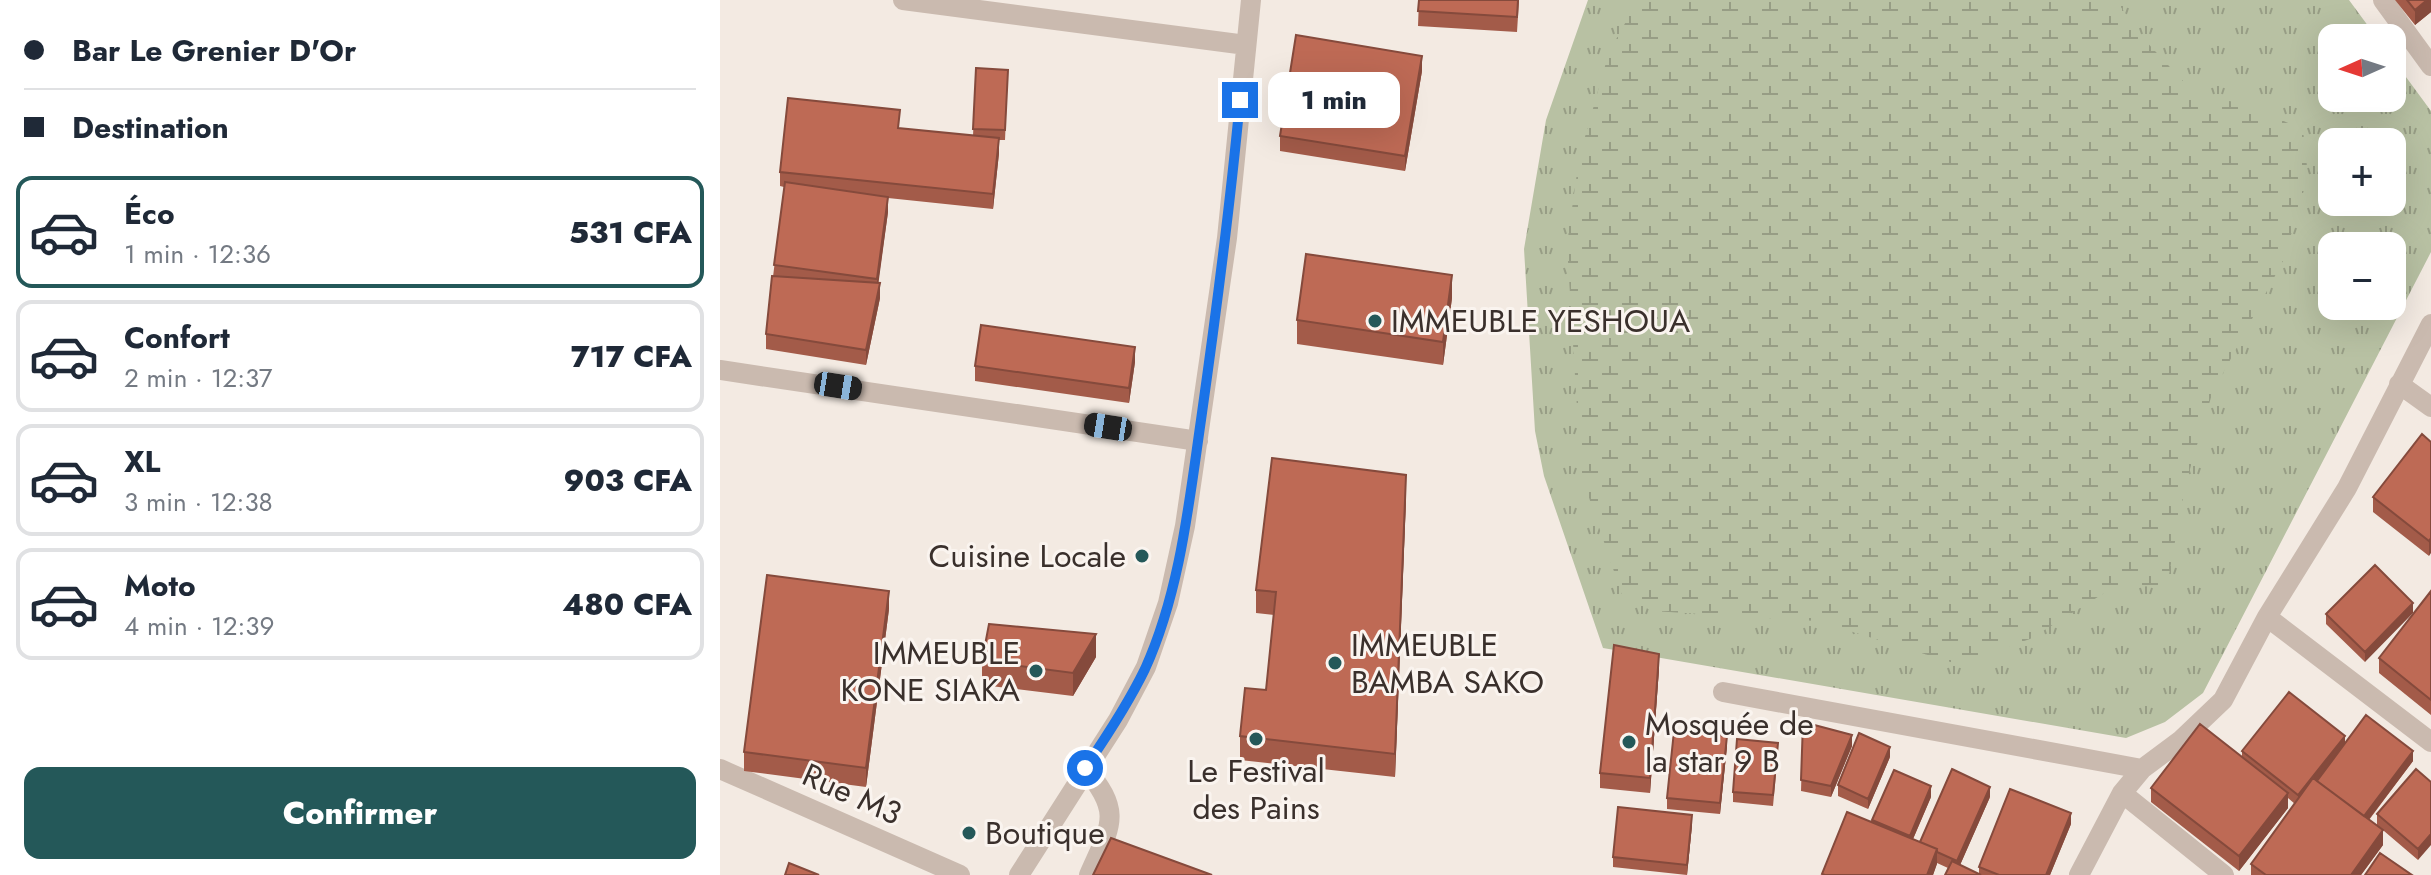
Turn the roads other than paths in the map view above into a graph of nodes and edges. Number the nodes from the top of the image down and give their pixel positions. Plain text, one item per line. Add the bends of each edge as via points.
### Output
1 (903, 0) edge
2 (1251, 0) edge
3 (2383, 0) edge
4 (1246, 45) junction
5 (2431, 66) edge
6 (2431, 324) edge
7 (720, 370) edge
8 (2399, 384) junction
9 (2431, 407) edge
10 (1198, 441) junction
11 (2267, 617) junction
12 (1723, 692) dead end
13 (2431, 742) edge
14 (1085, 768) junction
15 (720, 769) edge
16 (2142, 769) junction
17 (2122, 793) junction
18 (960, 875) edge
19 (1019, 875) edge
20 (1089, 875) edge
21 (2079, 875) edge
22 (2224, 875) edge

1 - 4 street
2 - 4 street
3 - 5 street
4 - 10 street via 1227,238
6 - 8 street
7 - 10 street
8 - 9 street
8 - 11 street via 2347,488
10 - 14 street via 1164,615 1146,667
11 - 13 street
11 - 16 street via 2223,700
12 - 16 street
14 - 19 street
14 - 20 street via 1106,792 1110,816
15 - 18 street, Rue M3
16 - 17 street
17 - 21 street
17 - 22 street

